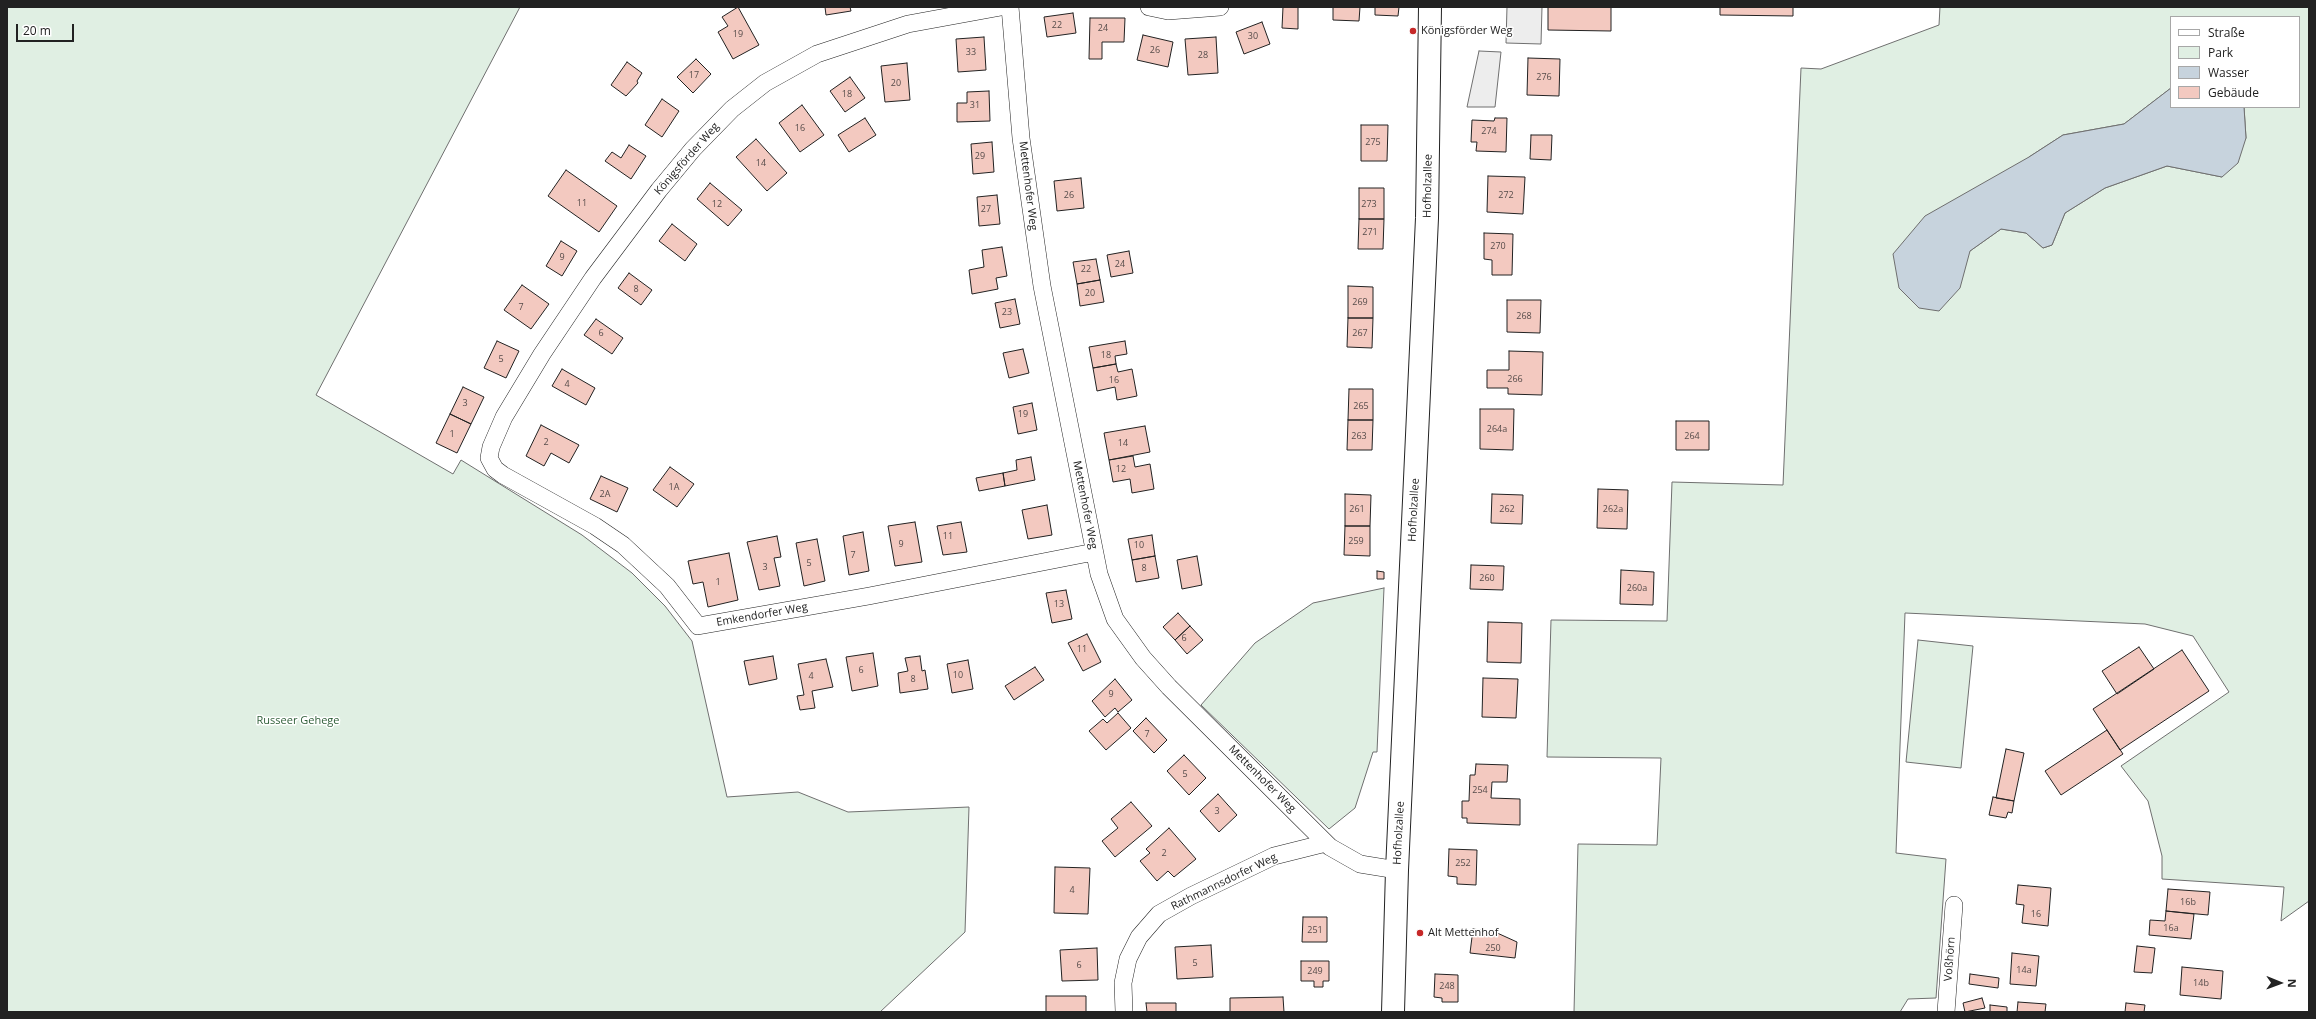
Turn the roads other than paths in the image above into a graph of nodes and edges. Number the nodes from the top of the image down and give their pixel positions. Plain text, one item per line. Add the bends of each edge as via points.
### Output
1 (1001, 7) edge
2 (1010, 7) edge
3 (1149, 7) edge
4 (1220, 7) edge
5 (1430, 7) edge
6 (489, 458) joint
7 (1094, 552) junction
8 (1326, 842) junction
9 (1397, 870) junction
10 (1954, 905) dead end
11 (1124, 1012) edge
12 (1393, 1012) edge
13 (1946, 1012) edge

1 - 6 street, Königsförder Weg via 908,24 817,54 765,83 732,109 693,149 659,190 593,278 504,417
2 - 7 street, Mettenhofer Weg via 1021,138 1031,214
3 - 4 street via 1168,11
5 - 9 street, Hofholzallee via 1427,234
6 - 7 street, Emkendorfer Weg via 495,469 503,475 595,526 623,545 667,586 698,626
7 - 8 street, Mettenhofer Weg via 1115,619 1143,658 1169,687
8 - 9 street, Mettenhofer Weg via 1360,864
8 - 11 street, Rathmannsdorfer Weg via 1274,856 1158,914 1139,938 1128,959 1123,983
9 - 12 street, Hofholzallee
10 - 13 street, Voßhörn

